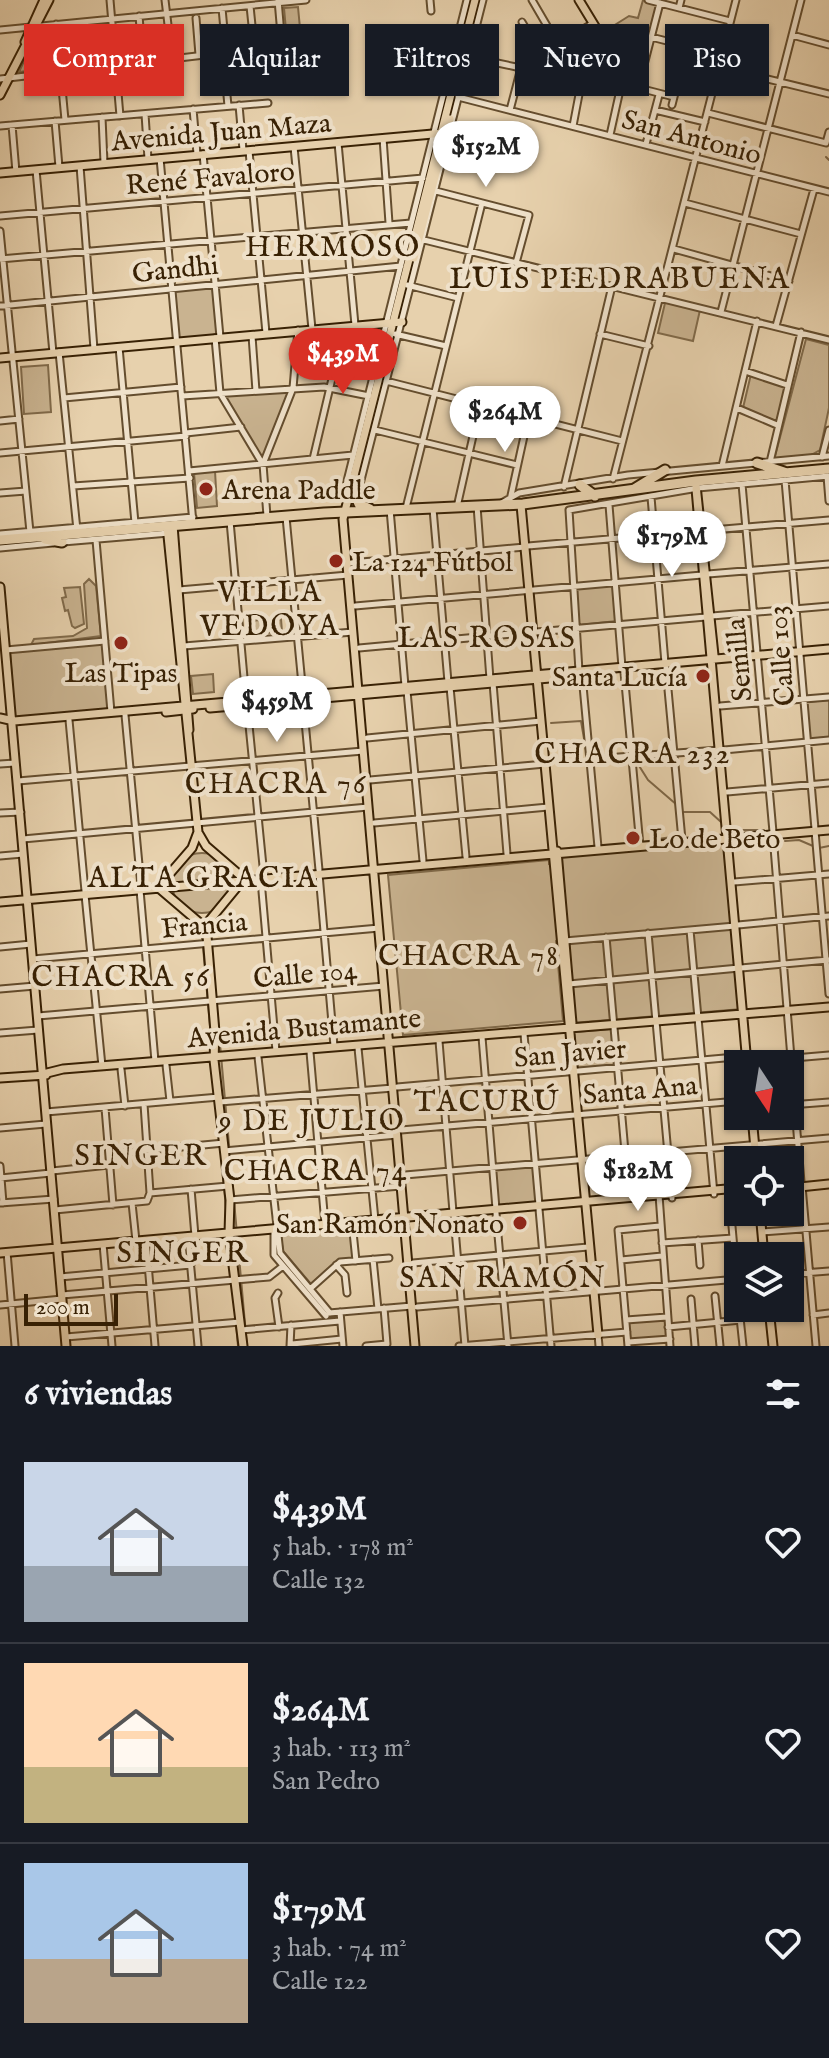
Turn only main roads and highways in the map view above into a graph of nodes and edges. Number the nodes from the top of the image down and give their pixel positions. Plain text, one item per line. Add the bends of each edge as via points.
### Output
1 (46, 0) edge
2 (479, 0) edge
3 (581, 1) edge
4 (594, 24) edge
5 (6, 78) edge
6 (0, 86) edge
7 (0, 95) edge
8 (440, 133) junction
9 (0, 173) edge
10 (420, 223) junction
11 (395, 322) junction
12 (0, 358) edge
13 (381, 380) junction
14 (757, 463) road end
15 (665, 470) road end
16 (828, 471) edge
17 (790, 476) junction
18 (580, 485) road end
19 (696, 485) junction
20 (631, 491) junction
21 (595, 496) junction
22 (356, 497) road end
23 (516, 503) junction
24 (373, 510) junction
25 (347, 511) junction
26 (170, 529) junction
27 (32, 534) junction
28 (0, 537) edge
29 (62, 542) road end
30 (0, 588) edge
31 (2, 631) edge
32 (829, 652) edge
33 (712, 661) junction
34 (4, 673) edge
35 (538, 677) junction
36 (360, 693) junction
37 (187, 708) junction
38 (0, 720) edge
39 (12, 722) junction
40 (722, 750) junction
41 (829, 829) edge
42 (198, 832) junction
43 (729, 838) junction
44 (640, 845) junction
45 (555, 852) junction
46 (214, 854) junction
47 (186, 855) junction
48 (376, 867) junction
49 (171, 874) junction
50 (238, 880) junction
51 (170, 886) junction
52 (160, 887) junction
53 (28, 898) junction
54 (0, 900) edge
55 (175, 900) junction
56 (217, 911) junction
57 (189, 912) junction
58 (737, 926) junction
59 (207, 940) junction
60 (829, 1007) edge
61 (744, 1014) junction
62 (569, 1028) junction
63 (391, 1044) junction
64 (746, 1050) edge
65 (217, 1058) junction
66 (63, 1071) junction
67 (43, 1074) junction
68 (0, 1078) edge
69 (399, 1132) junction
70 (829, 1182) edge
71 (804, 1184) edge
72 (724, 1192) edge
73 (659, 1197) junction
74 (584, 1204) junction
75 (407, 1218) junction
76 (232, 1233) junction
77 (58, 1248) junction
78 (3, 1253) edge
79 (414, 1306) junction
80 (770, 1322) edge
81 (598, 1335) road end
82 (66, 1342) edge
83 (243, 1346) edge
84 (418, 1346) edge
85 (773, 1346) edge

1 - 5 main road
2 - 8 main road
3 - 4 main road
5 - 6 main road
5 - 7 main road
8 - 9 main road, Avenida Juan Maza
8 - 10 main road
10 - 11 main road
10 - 11 main road via 422,240
11 - 12 main road
11 - 13 main road
11 - 13 main road via 397,334
13 - 25 main road
13 - 25 main road via 359,481
14 - 17 highway
15 - 20 highway
16 - 17 highway
17 - 19 highway
18 - 21 highway
19 - 20 highway
19 - 33 main road
20 - 21 highway
21 - 23 highway
22 - 24 highway
23 - 24 highway
23 - 35 main road via 527,547
24 - 25 highway
25 - 26 highway via 193,520
25 - 36 main road
25 - 36 main road
26 - 27 highway via 135,526
26 - 37 main road
26 - 37 main road
27 - 28 highway
27 - 29 highway
30 - 31 main road
31 - 34 main road
32 - 33 main road
33 - 35 main road
33 - 40 main road
33 - 40 main road
34 - 39 main road
35 - 36 main road
35 - 45 main road
35 - 45 main road
36 - 37 main road
36 - 48 main road
36 - 48 main road
37 - 39 main road
37 - 39 main road
37 - 42 main road
38 - 39 main road
39 - 53 main road
40 - 43 main road
40 - 43 main road
41 - 43 main road
42 - 46 main road
42 - 47 main road
43 - 44 main road
43 - 44 main road
43 - 58 main road
43 - 58 main road
44 - 45 main road
44 - 45 main road
45 - 48 main road
45 - 48 main road
45 - 62 main road
45 - 62 main road
46 - 47 main road
46 - 50 main road
47 - 49 main road
48 - 50 main road
48 - 63 main road
48 - 63 main road
49 - 51 main road
49 - 52 main road
50 - 51 main road
50 - 56 main road
51 - 52 main road
51 - 55 main road
52 - 53 main road
52 - 55 main road
53 - 54 main road
53 - 67 main road
55 - 57 main road
56 - 57 main road
56 - 59 main road via 209,921
57 - 59 main road
58 - 61 main road
59 - 65 main road
60 - 61 main road, Avenida Bustamante
61 - 62 main road, Avenida Bustamante
61 - 64 main road
62 - 63 main road, Avenida Bustamante
62 - 63 main road, Avenida Bustamante
62 - 74 main road
63 - 65 main road, Avenida Bustamante
63 - 65 main road, Avenida Bustamante
63 - 69 main road
65 - 66 main road, Avenida Bustamante
65 - 66 main road, Avenida Bustamante
65 - 76 main road
66 - 67 main road, Avenida Bustamante
67 - 68 main road, Avenida Bustamante
67 - 77 main road
69 - 75 main road
69 - 75 main road
70 - 71 main road
72 - 73 main road
73 - 74 main road
73 - 74 main road
74 - 75 main road
74 - 81 main road
75 - 76 main road
75 - 79 main road
75 - 79 main road
76 - 77 main road
76 - 83 main road
77 - 78 main road
77 - 82 main road
79 - 84 main road
80 - 85 main road

